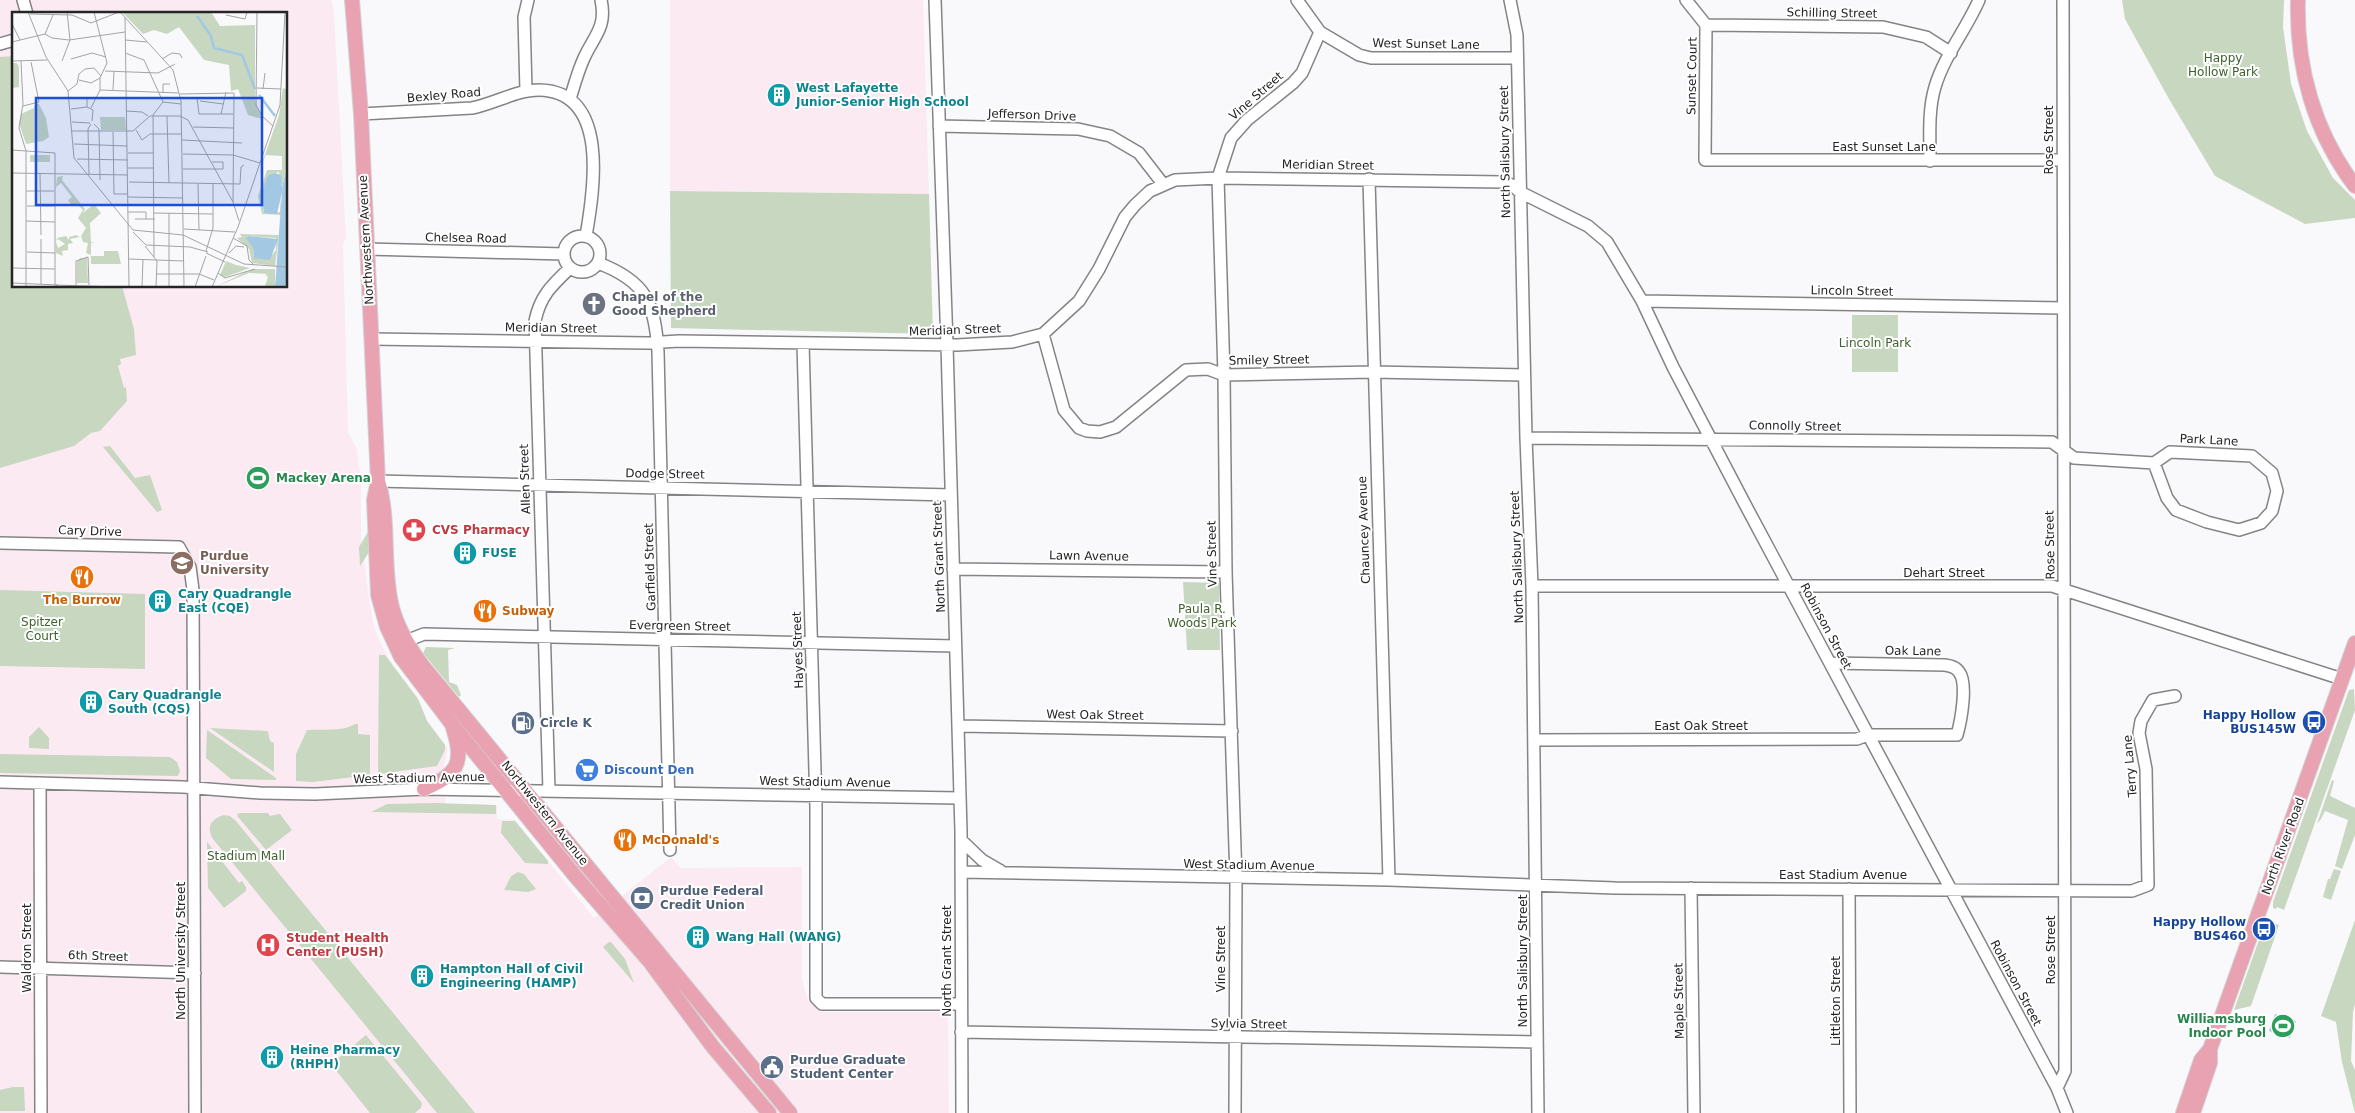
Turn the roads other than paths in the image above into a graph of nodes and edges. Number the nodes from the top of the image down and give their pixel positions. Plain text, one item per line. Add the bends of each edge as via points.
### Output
1 (352, 0) edge
2 (528, 0) edge
3 (601, 0) edge
4 (935, 0) edge
5 (1298, 0) edge
6 (1510, 0) edge
7 (1686, 0) edge
8 (1979, 0) edge
9 (2063, 0) edge
10 (2298, 0) edge
11 (1706, 25) junction
12 (1320, 32) junction
13 (1951, 53) junction
14 (1517, 58) junction
15 (526, 91) junction
16 (570, 99) junction
17 (360, 114) junction
18 (939, 126) junction
19 (1705, 160) joint
20 (2062, 160) junction
21 (1930, 161) junction
22 (1218, 178) junction
23 (1369, 179) junction
24 (1163, 184) junction
25 (2355, 186) edge
26 (1520, 192) junction
27 (586, 236) junction
28 (367, 249) junction
29 (564, 254) junction
30 (598, 262) junction
31 (570, 268) junction
32 (1642, 301) junction
33 (2063, 308) junction
34 (1043, 334) junction
35 (371, 339) junction
36 (535, 342) junction
37 (658, 342) junction
38 (803, 343) junction
39 (948, 345) junction
40 (1373, 372) junction
41 (1224, 375) junction
42 (1524, 375) junction
43 (1526, 438) junction
44 (1712, 438) junction
45 (2063, 448) junction
46 (2154, 463) junction
47 (378, 480) junction
48 (539, 485) junction
49 (661, 487) junction
50 (807, 491) junction
51 (951, 495) junction
52 (0, 543) edge
53 (180, 547) joint
54 (953, 568) junction
55 (1226, 572) junction
56 (1532, 586) junction
57 (1790, 587) junction
58 (2064, 590) junction
59 (545, 637) junction
60 (667, 640) junction
61 (406, 641) junction
62 (812, 642) junction
63 (2355, 642) edge
64 (955, 646) junction
65 (1830, 664) junction
66 (2342, 679) junction
67 (2175, 696) dead end
68 (451, 723) junction
69 (958, 726) junction
70 (1232, 731) junction
71 (1868, 734) junction
72 (1534, 740) junction
73 (0, 782) edge
74 (40, 783) junction
75 (194, 788) junction
76 (424, 789) junction
77 (508, 791) junction
78 (527, 791) junction
79 (550, 791) junction
80 (670, 792) junction
81 (816, 796) junction
82 (959, 798) junction
83 (961, 840) junction
84 (670, 850) dead end
85 (961, 872) junction
86 (1005, 873) junction
87 (1236, 879) junction
88 (1389, 880) junction
89 (1536, 886) junction
90 (2148, 886) joint
91 (1691, 888) junction
92 (1950, 889) junction
93 (1849, 890) junction
94 (2064, 890) junction
95 (0, 967) edge
96 (41, 968) junction
97 (195, 972) junction
98 (961, 1004) junction
99 (961, 1032) junction
100 (1235, 1037) junction
101 (1537, 1042) junction
102 (2210, 1049) junction
103 (2057, 1088) junction
104 (41, 1113) edge
105 (195, 1113) edge
106 (769, 1113) edge
107 (790, 1113) edge
108 (962, 1113) edge
109 (1235, 1113) edge
110 (1538, 1113) edge
111 (1694, 1113) edge
112 (1850, 1113) edge
113 (2067, 1113) edge
114 (2183, 1113) edge
115 (2193, 1113) edge

1 - 17 main road, Northwestern Avenue
2 - 15 street via 524,16
3 - 16 street via 601,28 584,58
4 - 18 street, North Grant Street
5 - 12 street, West Sunset Lane
6 - 14 street, North Salisbury Street via 1516,22
7 - 11 street, Sunset Court
8 - 13 street
9 - 20 street, Rose Street
10 - 25 main road via 2302,67 2312,103 2328,142
11 - 13 street, Schilling Street via 1883,27 1926,38
11 - 19 street, Sunset Court
12 - 14 street, West Sunset Lane via 1359,55 1371,58
12 - 22 street, Vine Street via 1302,73 1231,138
13 - 21 street via 1940,73 1932,101
14 - 26 street, North Salisbury Street
15 - 16 street via 554,92
15 - 17 street, Bexley Road via 472,108
16 - 27 street via 582,110 591,140 593,193
17 - 28 main road, Northwestern Avenue
18 - 24 street, Jefferson Drive via 1078,130 1110,136 1139,153
18 - 39 street, North Grant Street
19 - 21 street, East Sunset Lane
20 - 21 street, East Sunset Lane
20 - 33 street, Rose Street
22 - 23 street, Meridian Street
22 - 24 street, Meridian Street via 1176,180
22 - 41 street, Vine Street
23 - 26 street, Meridian Street via 1503,182
23 - 40 street, Chauncey Avenue
24 - 34 street, Meridian Street via 1150,191 1125,217 1079,302
26 - 32 street, Robinson Street via 1602,235
26 - 42 street, North Salisbury Street
27 - 29 street via 571,240
27 - 30 street via 598,246
28 - 29 street, Chelsea Road
28 - 35 main road, Northwestern Avenue
29 - 31 street
30 - 31 street via 586,272
30 - 37 street, Garfield Street via 618,270 642,290 654,316
31 - 36 street, Allen Street via 550,287 538,306
32 - 33 street, Lincoln Street
32 - 44 street, Robinson Street
33 - 45 street, Rose Street
34 - 39 street, Meridian Street via 1012,342
34 - 41 street, Smiley Street via 1064,410 1079,428 1087,431 1100,432 1116,426 1186,370 1208,369
35 - 36 street, Meridian Street
35 - 47 main road, Northwestern Avenue
36 - 37 street, Meridian Street
36 - 48 street, Allen Street
37 - 38 street, Meridian Street
37 - 49 street, Garfield Street
38 - 39 street, Meridian Street
38 - 50 street, Hayes Street
39 - 51 street, North Grant Street
40 - 41 street, Smiley Street
40 - 42 street, Smiley Street
40 - 88 street, Chauncey Avenue
41 - 55 street, Vine Street
42 - 43 street, North Salisbury Street
43 - 44 street, Connolly Street
43 - 56 street, North Salisbury Street
44 - 45 street, Connolly Street via 2052,442
44 - 57 street, Robinson Street
45 - 46 street via 2074,458
45 - 58 street, Rose Street
46 - 46 street, Park Lane via 2167,498 2176,510 2239,530 2261,523 2272,511 2277,491 2272,472 2252,456 2170,452
47 - 48 street, Dodge Street
47 - 61 main road, Northwestern Avenue via 384,500 391,604
47 - 68 main road, Northwestern Avenue via 374,500 376,578 386,627 410,671
48 - 49 street, Dodge Street
48 - 59 street, Allen Street
49 - 50 street, Dodge Street
49 - 60 street, Garfield Street
50 - 51 street, Dodge Street
50 - 62 street, Hayes Street
51 - 54 street, North Grant Street
52 - 53 street, Cary Drive
53 - 75 street, North University Street via 190,567 193,590
54 - 55 street, Lawn Avenue
54 - 64 street, North Grant Street
55 - 70 street, Vine Street
56 - 57 street, Dehart Street
56 - 72 street, North Salisbury Street
57 - 58 street, Dehart Street via 2052,586
57 - 65 street, Robinson Street
58 - 66 street, Dehart Street
58 - 94 street, Rose Street
59 - 60 street, Evergreen Street
59 - 61 street, Evergreen Street via 424,634
59 - 79 street, Allen Street
60 - 62 street, Evergreen Street
60 - 80 street, Garfield Street
61 - 78 main road, Northwestern Avenue
62 - 64 street, Evergreen Street
62 - 81 street, Hayes Street
63 - 66 main road, North River Road
64 - 69 street, North Grant Street
65 - 71 street, Robinson Street
65 - 71 street, Oak Lane via 1945,665 1960,673 1963,696 1957,735
66 - 102 main road, North River Road
67 - 90 street, Terry Lane via 2153,700 2141,721 2139,733 2146,769
68 - 76 main road via 459,749 457,765 444,780
68 - 77 main road, Northwestern Avenue
69 - 70 street, West Oak Street
69 - 82 street, North Grant Street
70 - 87 street, Vine Street
71 - 72 street, East Oak Street via 1857,739
71 - 92 street, Robinson Street
72 - 89 street, North Salisbury Street
73 - 74 street, West Stadium Avenue
74 - 75 street, West Stadium Avenue
74 - 96 street, Waldron Street
75 - 76 street, West Stadium Avenue via 315,794
75 - 97 street, North University Street
76 - 77 street, West Stadium Avenue
77 - 78 street, West Stadium Avenue
77 - 106 main road, Northwestern Avenue via 576,877 650,962 713,1047
78 - 79 street, West Stadium Avenue
78 - 107 main road, Northwestern Avenue
79 - 80 street, West Stadium Avenue
80 - 81 street, West Stadium Avenue
80 - 84 street, Garfield Street
81 - 82 street, West Stadium Avenue
81 - 98 street, Hayes Street via 816,995 822,1004
82 - 83 street, North Grant Street
83 - 85 street, North Grant Street
83 - 86 street via 982,860
85 - 86 street, West Stadium Avenue
85 - 98 street, North Grant Street
86 - 87 street, West Stadium Avenue
87 - 88 street, West Stadium Avenue
87 - 100 street, Vine Street
88 - 89 street, West Stadium Avenue
89 - 91 street, East Stadium Avenue
89 - 101 street, North Salisbury Street
90 - 94 street, East Stadium Avenue via 2132,891
91 - 93 street, East Stadium Avenue
91 - 111 street, Maple Street
92 - 93 street, East Stadium Avenue
92 - 94 street, East Stadium Avenue
92 - 103 street, Robinson Street
93 - 112 street, Littleton Street
94 - 103 street, Rose Street via 2065,1071
95 - 96 street, 6th Street
96 - 97 street, 6th Street
96 - 104 street, Waldron Street
97 - 105 street, North University Street
98 - 99 street, North Grant Street
99 - 100 street, Sylvia Street
99 - 108 street, North Grant Street
100 - 101 street, Sylvia Street
100 - 109 street, Vine Street
101 - 110 street, North Salisbury Street
102 - 114 main road, North River Road via 2201,1060
102 - 115 main road, North River Road via 2210,1063
103 - 113 street, Robinson Street

